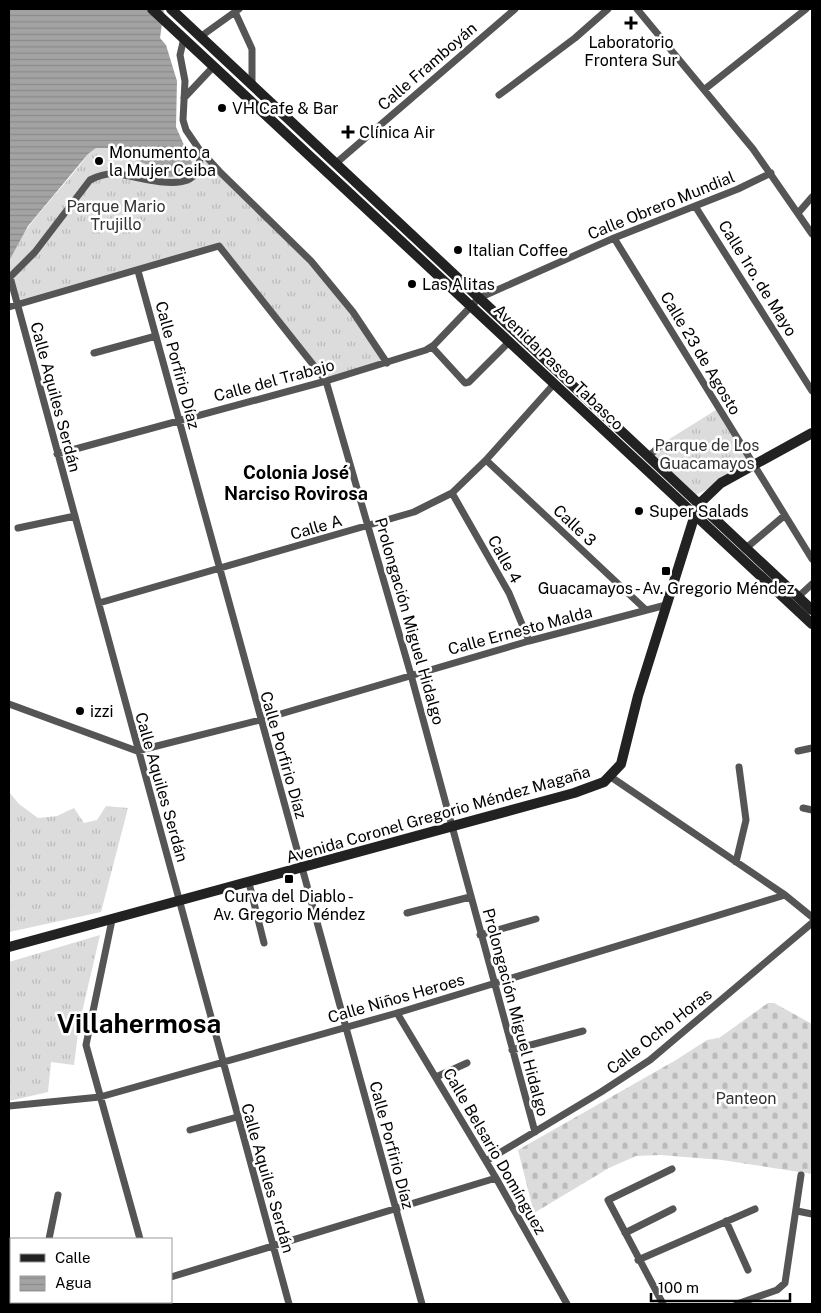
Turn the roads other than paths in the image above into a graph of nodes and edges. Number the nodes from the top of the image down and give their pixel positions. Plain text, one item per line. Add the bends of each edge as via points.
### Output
1 (152, 9) edge
2 (171, 9) edge
3 (515, 9) edge
4 (608, 9) edge
5 (806, 9) edge
6 (237, 10) edge
7 (640, 10) edge
8 (200, 37) junction
9 (184, 38) junction
10 (214, 66) junction
11 (252, 85) junction
12 (705, 89) junction
13 (499, 95) dead end
14 (184, 98) junction
15 (199, 149) junction
16 (335, 164) junction
17 (771, 173) junction
18 (812, 197) edge
19 (695, 206) junction
20 (799, 212) junction
21 (812, 234) edge
22 (614, 238) junction
23 (138, 271) junction
24 (9, 278) edge
25 (475, 301) junction
26 (13, 306) edge
27 (156, 336) junction
28 (510, 341) junction
29 (432, 347) junction
30 (94, 353) dead end
31 (387, 362) junction
32 (326, 381) junction
33 (554, 384) junction
34 (812, 391) edge
35 (179, 420) junction
36 (812, 434) edge
37 (664, 443) dead end
38 (57, 454) junction
39 (648, 457) junction
40 (486, 460) junction
41 (754, 466) junction
42 (452, 493) junction
43 (698, 505) junction
44 (694, 515) junction
45 (785, 515) junction
46 (74, 516) junction
47 (369, 525) junction
48 (18, 528) dead end
49 (745, 549) junction
50 (812, 559) edge
51 (219, 570) junction
52 (812, 584) edge
53 (798, 597) junction
54 (99, 603) junction
55 (666, 605) junction
56 (646, 610) junction
57 (812, 610) edge
58 (812, 624) edge
59 (530, 641) junction
60 (411, 675) junction
61 (9, 704) edge
62 (260, 720) junction
63 (812, 748) edge
64 (137, 751) junction
65 (798, 751) dead end
66 (739, 767) dead end
67 (611, 777) junction
68 (804, 808) dead end
69 (812, 810) edge
70 (452, 826) junction
71 (736, 862) junction
72 (302, 868) junction
73 (249, 882) junction
74 (785, 895) junction
75 (470, 897) junction
76 (180, 901) junction
77 (407, 912) dead end
78 (812, 917) edge
79 (536, 919) dead end
80 (112, 920) junction
81 (812, 924) edge
82 (480, 935) junction
83 (264, 943) dead end
84 (9, 947) edge
85 (494, 984) junction
86 (397, 1013) junction
87 (345, 1027) junction
88 (583, 1031) dead end
89 (512, 1050) junction
90 (223, 1063) junction
91 (467, 1063) dead end
92 (436, 1077) junction
93 (100, 1097) junction
94 (9, 1106) edge
95 (237, 1117) junction
96 (190, 1130) dead end
97 (535, 1132) junction
98 (486, 1161) junction
99 (672, 1169) dead end
100 (801, 1175) dead end
101 (496, 1178) junction
102 (58, 1195) dead end
103 (396, 1208) junction
104 (755, 1209) dead end
105 (673, 1210) dead end
106 (797, 1211) junction
107 (812, 1214) edge
108 (726, 1222) junction
109 (625, 1234) junction
110 (49, 1238) edge
111 (140, 1238) edge
112 (273, 1245) junction
113 (638, 1260) junction
114 (748, 1270) dead end
115 (172, 1277) edge
116 (290, 1304) edge
117 (422, 1304) edge
118 (567, 1304) edge
119 (663, 1304) edge
120 (738, 1304) edge

1 - 9 main road, Avenida Paseo Tabasco
2 - 8 main road, Avenida Paseo Tabasco
3 - 16 street, Calle Framboyán
4 - 13 street
5 - 12 street
6 - 8 street
6 - 11 street via 252,49
7 - 12 street
8 - 11 main road, Avenida Paseo Tabasco
9 - 10 main road, Avenida Paseo Tabasco
9 - 14 street via 180,55 185,81
10 - 14 street
10 - 25 main road, Avenida Paseo Tabasco
11 - 16 main road, Avenida Paseo Tabasco
12 - 17 street
14 - 15 street via 184,125
15 - 24 street via 198,169 181,183 116,174 90,180 35,252
15 - 31 street via 311,261 353,312
16 - 25 main road, Avenida Paseo Tabasco
17 - 19 street, Calle Obrero Mundial
17 - 20 street
18 - 20 street
19 - 22 street, Calle Obrero Mundial
19 - 34 street, Calle 1ro. de Mayo
20 - 21 street
22 - 25 street, Calle Obrero Mundial
22 - 41 street, Calle 23 de Agosto
23 - 26 street, Prolongación Miguel Hidalgo
23 - 27 street, Calle Porfirio Díaz
23 - 32 street, Prolongación Miguel Hidalgo via 221,247
24 - 26 street, Calle Aquiles Serdán
25 - 28 main road, Avenida Paseo Tabasco
25 - 29 street, Calle del Trabajo
25 - 39 main road, Avenida Paseo Tabasco
26 - 38 street, Calle Aquiles Serdán
27 - 30 street
27 - 35 street, Calle Porfirio Díaz
28 - 29 street via 469,382 465,382
28 - 33 main road, Avenida Paseo Tabasco
29 - 31 street, Calle del Trabajo
31 - 32 street, Calle del Trabajo
32 - 35 street, Calle del Trabajo
32 - 47 street, Prolongación Miguel Hidalgo
33 - 40 street, Calle A
33 - 44 main road, Avenida Paseo Tabasco
35 - 38 street, Calle del Trabajo
35 - 51 street, Calle Porfirio Díaz
36 - 41 main road, Avenida Coronel Gregorio Méndez Magaña
37 - 39 street
38 - 46 street, Calle Aquiles Serdán
39 - 43 main road, Avenida Paseo Tabasco
40 - 42 street, Calle A
40 - 56 street, Calle 3
41 - 43 main road, Avenida Coronel Gregorio Méndez Magaña via 722,483
41 - 45 street, Calle 23 de Agosto
42 - 47 street, Calle A via 414,512
42 - 59 street, Calle 4 via 509,593
43 - 44 main road, Avenida Coronel Gregorio Méndez Magaña
43 - 49 main road, Avenida Paseo Tabasco
44 - 55 main road, Avenida Coronel Gregorio Méndez Magaña
44 - 58 main road, Avenida Paseo Tabasco
45 - 49 street
45 - 50 street, Calle 23 de Agosto
46 - 48 street
46 - 54 street, Calle Aquiles Serdán
47 - 51 street, Calle A
47 - 60 street, Prolongación Miguel Hidalgo
49 - 53 main road, Avenida Paseo Tabasco
51 - 54 street, Calle A
51 - 62 street, Calle Porfirio Díaz
52 - 53 street
53 - 57 main road, Avenida Paseo Tabasco
54 - 64 street, Calle Aquiles Serdán
55 - 56 street, Calle Ernesto Malda
55 - 67 main road, Avenida Coronel Gregorio Méndez Magaña via 620,764
56 - 59 street, Calle Ernesto Malda
59 - 60 street, Calle Ernesto Malda
60 - 62 street, Calle Ernesto Malda
60 - 70 street, Prolongación Miguel Hidalgo
61 - 64 street
62 - 64 street, Calle Ernesto Malda
62 - 72 street, Calle Porfirio Díaz
63 - 65 street
64 - 76 street, Calle Aquiles Serdán
66 - 71 street via 746,820
67 - 70 main road, Avenida Coronel Gregorio Méndez Magaña via 582,791
67 - 71 street
68 - 69 street
70 - 72 main road, Avenida Coronel Gregorio Méndez Magaña
70 - 75 street, Prolongación Miguel Hidalgo
71 - 74 street
72 - 73 main road, Avenida Coronel Gregorio Méndez Magaña
72 - 87 street, Calle Porfirio Díaz
73 - 76 main road, Avenida Coronel Gregorio Méndez Magaña
73 - 83 street
74 - 78 street
74 - 85 street, Calle Niños Heroes
75 - 77 street
75 - 82 street, Prolongación Miguel Hidalgo
76 - 80 main road, Avenida Coronel Gregorio Méndez Magaña
76 - 90 street, Calle Aquiles Serdán
79 - 82 street
80 - 84 main road, Avenida Coronel Gregorio Méndez Magaña
80 - 93 street via 86,1044
81 - 97 street, Calle Ocho Horas via 650,1060
82 - 85 street, Prolongación Miguel Hidalgo
85 - 86 street, Calle Niños Heroes
85 - 89 street, Prolongación Miguel Hidalgo
86 - 87 street, Calle Niños Heroes
86 - 92 street, Calle Belsario Domínguez
87 - 90 street, Calle Niños Heroes
87 - 103 street, Calle Porfirio Díaz
88 - 89 street
89 - 97 street, Prolongación Miguel Hidalgo
90 - 93 street, Calle Niños Heroes
90 - 95 street, Calle Aquiles Serdán
91 - 92 street
92 - 98 street, Calle Belsario Domínguez
93 - 94 street, Calle Niños Heroes
93 - 111 street
95 - 96 street
95 - 112 street, Calle Aquiles Serdán
97 - 98 street, Calle Ocho Horas
98 - 101 street, Calle Belsario Domínguez
99 - 109 street via 608,1200
100 - 106 street
101 - 103 street
101 - 118 street, Calle Belsario Domínguez
102 - 110 street
103 - 112 street
103 - 117 street, Calle Porfirio Díaz
104 - 108 street
105 - 109 street
106 - 107 street
106 - 120 street via 785,1284
108 - 113 street
108 - 114 street
109 - 113 street
112 - 115 street
112 - 116 street, Calle Aquiles Serdán
113 - 119 street

